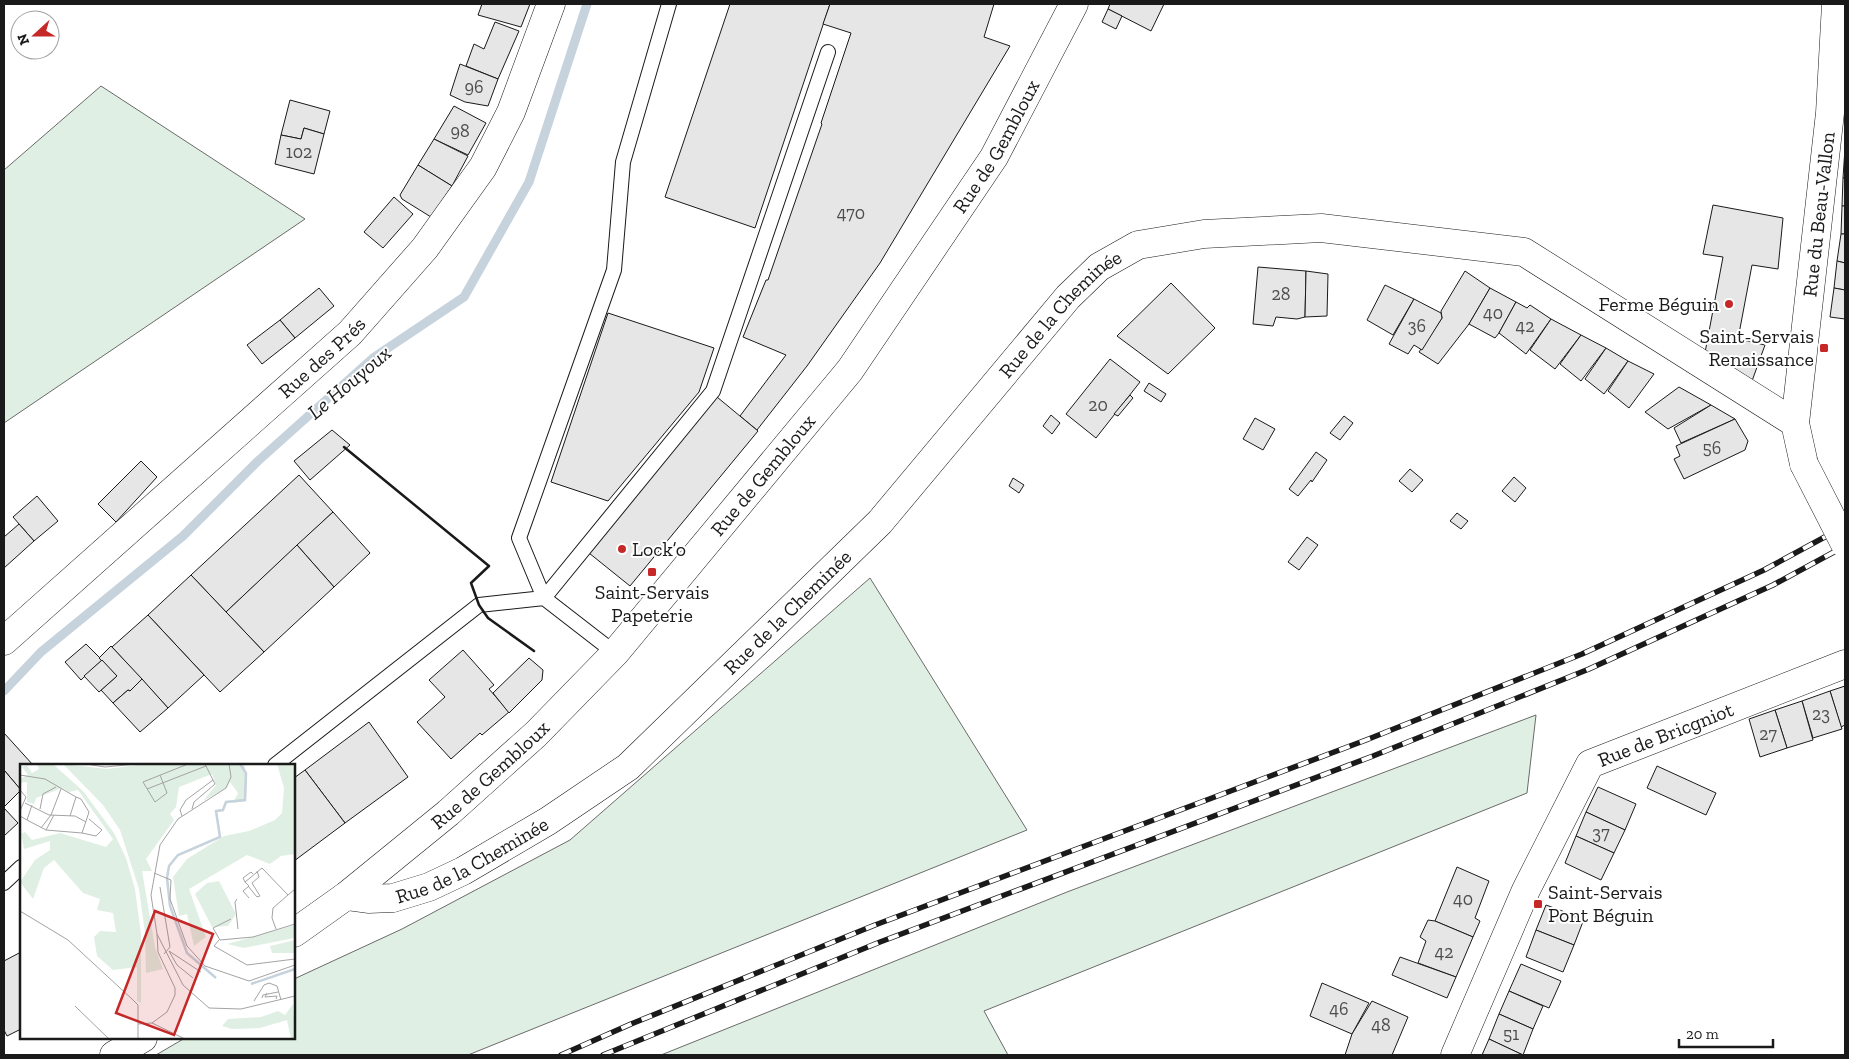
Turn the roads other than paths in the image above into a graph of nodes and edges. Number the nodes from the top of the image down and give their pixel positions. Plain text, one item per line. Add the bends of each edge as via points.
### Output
1 (551, 4) edge
2 (669, 4) edge
3 (1074, 4) edge
4 (1836, 4) edge
5 (828, 52) dead end
6 (1838, 113) edge
7 (1795, 424) junction
8 (1845, 544) edge
9 (544, 598) junction
10 (4, 641) edge
11 (615, 653) junction
12 (1845, 664) edge
13 (276, 764) edge
14 (20, 868) edge
15 (4, 882) edge
16 (346, 896) junction
17 (295, 932) edge
18 (141, 1039) edge
19 (114, 1055) edge
20 (1455, 1055) edge

1 - 10 street, Rue des Prés via 511,112 483,167 425,248 350,333
2 - 9 lane via 623,162 614,270 519,538
3 - 11 street, Rue de Gembloux via 994,158 850,370
4 - 6 street, Rue du Beau-Vallon
5 - 9 lane via 713,391
6 - 7 street, Rue du Beau-Vallon
7 - 8 street, bridge via 1804,464
7 - 16 street, Rue de la Cheminée via 1524,252 1321,228 1204,234 1138,245 1099,267 1068,297 880,522 628,767 548,822 463,872 393,898
9 - 11 lane
9 - 13 lane via 479,605
11 - 16 street, Rue de Gembloux via 536,734 448,813
12 - 20 street, Rue de Bricgniot via 1590,764 1526,890
14 - 15 lane
16 - 17 street, Rue de Gembloux
18 - 19 street

